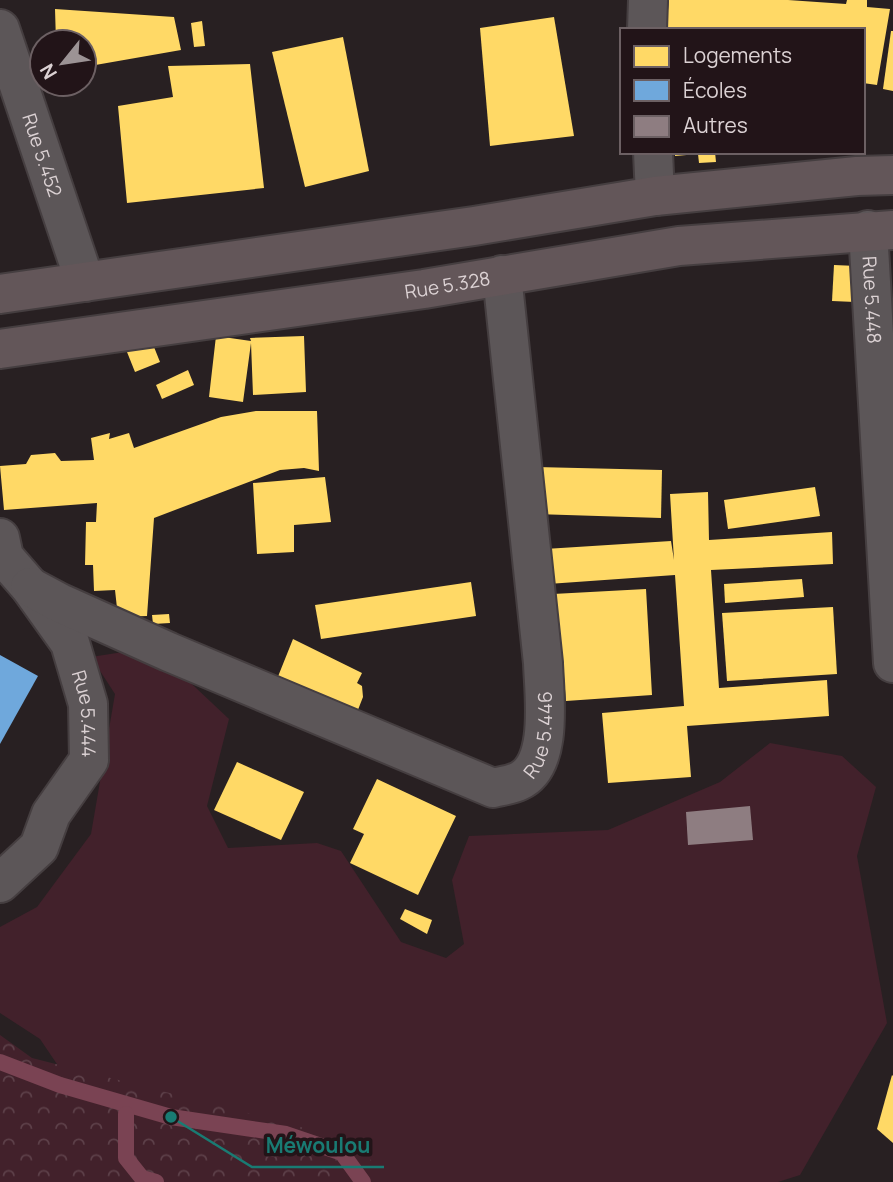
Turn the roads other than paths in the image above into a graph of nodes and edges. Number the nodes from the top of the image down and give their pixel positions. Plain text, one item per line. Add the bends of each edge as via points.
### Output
1 (648, 0) edge
2 (647, 28) edge
3 (0, 29) edge
4 (653, 154) edge
5 (893, 175) edge
6 (656, 196) junction
7 (880, 230) edge
8 (502, 275) junction
9 (85, 282) junction
10 (0, 294) edge
11 (0, 349) edge
12 (0, 538) edge
13 (30, 587) junction
14 (893, 663) edge
15 (0, 883) edge

1 - 2 street
3 - 9 street, Rue 5.452
4 - 6 street
5 - 6 main road
6 - 9 main road
7 - 8 main road, Rue 5.328 via 679,246
7 - 14 street, Rue 5.448
8 - 11 main road, Rue 5.328
8 - 13 street, Rue 5.446 via 546,721 537,764 522,780 493,788 169,652
9 - 10 main road
12 - 13 street, Rue 5.444 via 4,557
13 - 15 street, Rue 5.444 via 69,643 88,704 89,760 51,814 39,847

